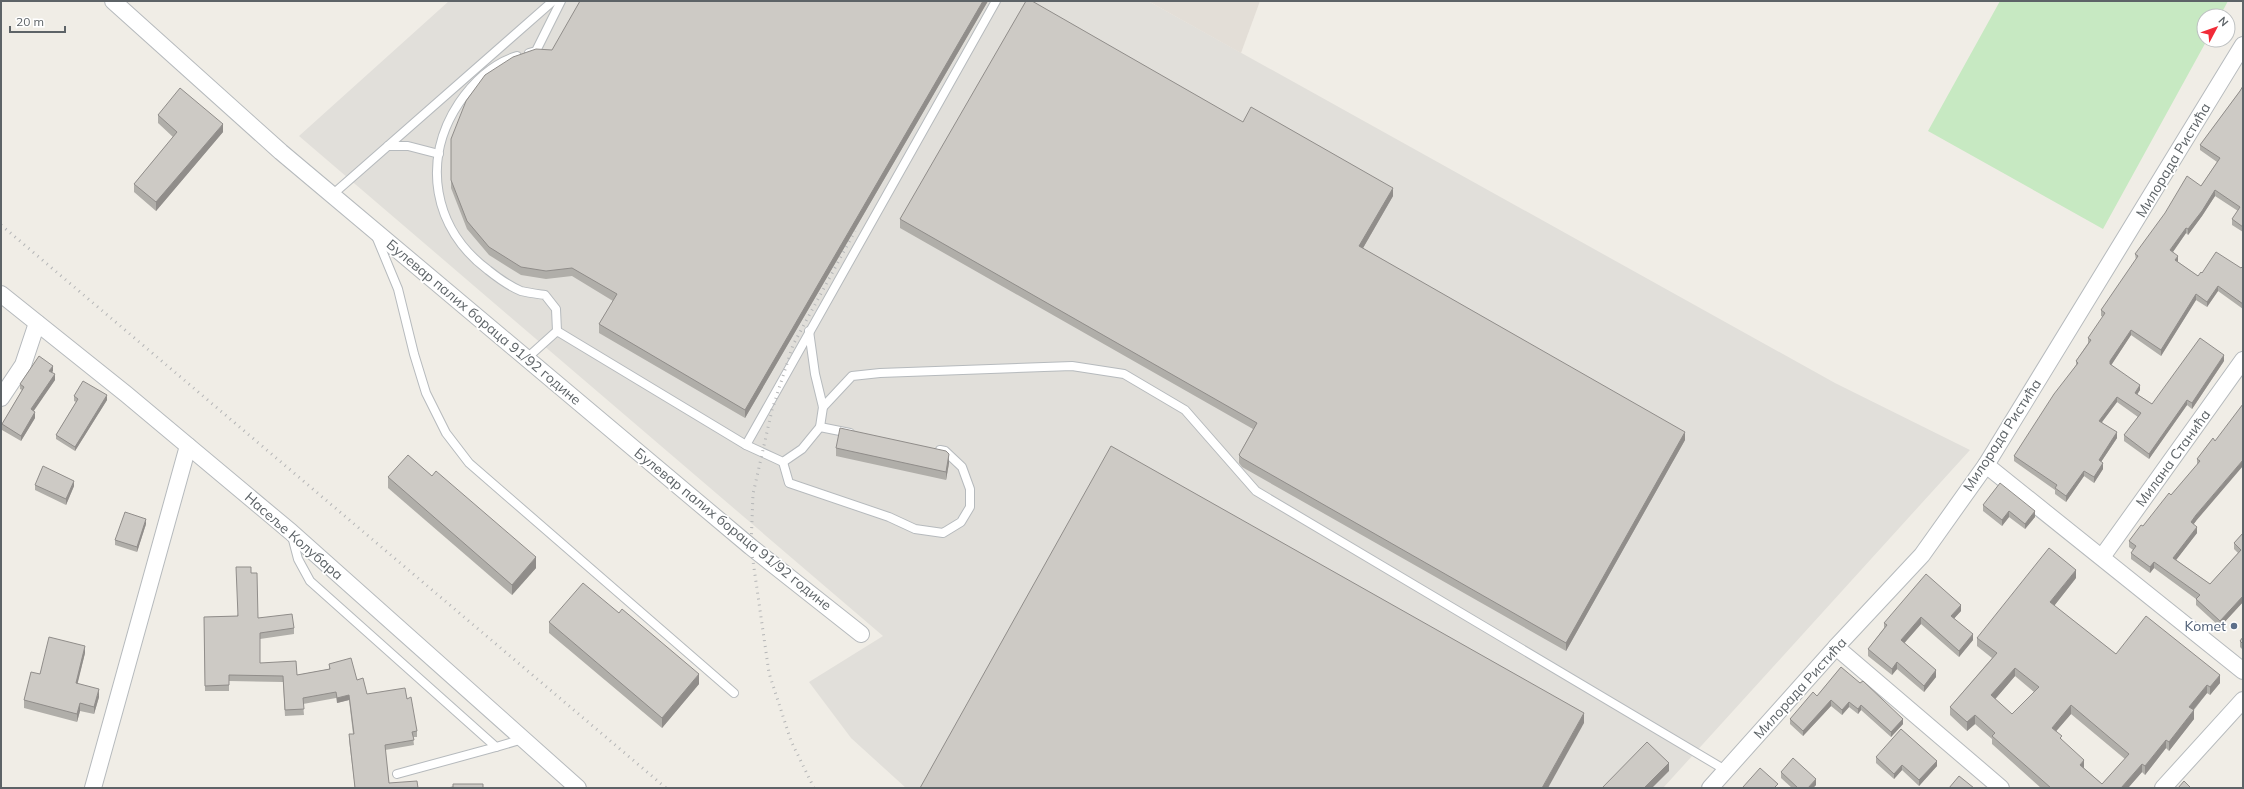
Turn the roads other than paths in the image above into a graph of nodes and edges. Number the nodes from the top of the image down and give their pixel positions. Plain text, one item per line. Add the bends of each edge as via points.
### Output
1 (113, 1) edge
2 (553, 1) edge
3 (561, 1) edge
4 (996, 1) edge
5 (2243, 45) edge
6 (388, 146) junction
7 (439, 154) junction
8 (332, 195) junction
9 (374, 230) junction
10 (1, 294) edge
11 (37, 323) junction
12 (556, 331) junction
13 (809, 331) junction
14 (527, 358) junction
15 (2243, 360) edge
16 (1, 398) edge
17 (823, 407) junction
18 (820, 427) junction
19 (857, 434) edge
20 (746, 445) junction
21 (188, 446) junction
22 (931, 448) edge
23 (783, 462) junction
24 (1986, 465) junction
25 (291, 532) junction
26 (2102, 557) junction
27 (862, 634) dead end
28 (1836, 647) junction
29 (2243, 671) edge
30 (734, 693) dead end
31 (2243, 700) edge
32 (523, 740) junction
33 (496, 747) junction
34 (1727, 771) junction
35 (396, 774) dead end
36 (93, 788) edge
37 (578, 788) edge
38 (1710, 788) edge
39 (2001, 788) edge
40 (2163, 788) edge

1 - 8 street, Булевар палих бораца 91/92 године
2 - 6 lane
3 - 7 lane via 536,51 512,58 489,69 470,87 451,114
4 - 13 lane
5 - 24 street, Милорада Ристића
6 - 7 lane via 408,146
6 - 8 lane
7 - 12 lane via 435,172 440,199 450,227 465,250 504,282 522,291 545,295 556,309
8 - 9 street, Булевар палих бораца 91/92 године
9 - 14 street, Булевар палих бораца 91/92 године
9 - 30 lane via 398,288 426,393 446,433 469,463
10 - 11 street, Насеље Колубара
11 - 16 street via 23,365
11 - 21 street, Насеље Колубара
12 - 14 lane
12 - 20 lane
13 - 17 lane
13 - 20 lane
14 - 27 street, Булевар палих бораца 91/92 године via 751,547
15 - 26 street, Милана Станића
17 - 18 lane
17 - 34 lane via 852,376 1072,366 1124,374 1185,410 1256,491
18 - 19 lane
18 - 23 lane via 802,449
20 - 23 lane
21 - 25 street, Насеље Колубара
21 - 36 street
22 - 23 lane via 946,451 962,467 970,489 970,507 961,522 943,533 916,529 889,517 789,483
24 - 26 street
24 - 28 street, Милорада Ристића via 1922,555
25 - 32 street, Насеље Колубара
25 - 33 lane via 298,559 310,581
26 - 29 street
28 - 34 street, Милорада Ристића
28 - 39 street
31 - 40 street
32 - 33 lane
32 - 37 street, Насеље Колубара
33 - 35 lane
34 - 38 street, Милорада Ристића

